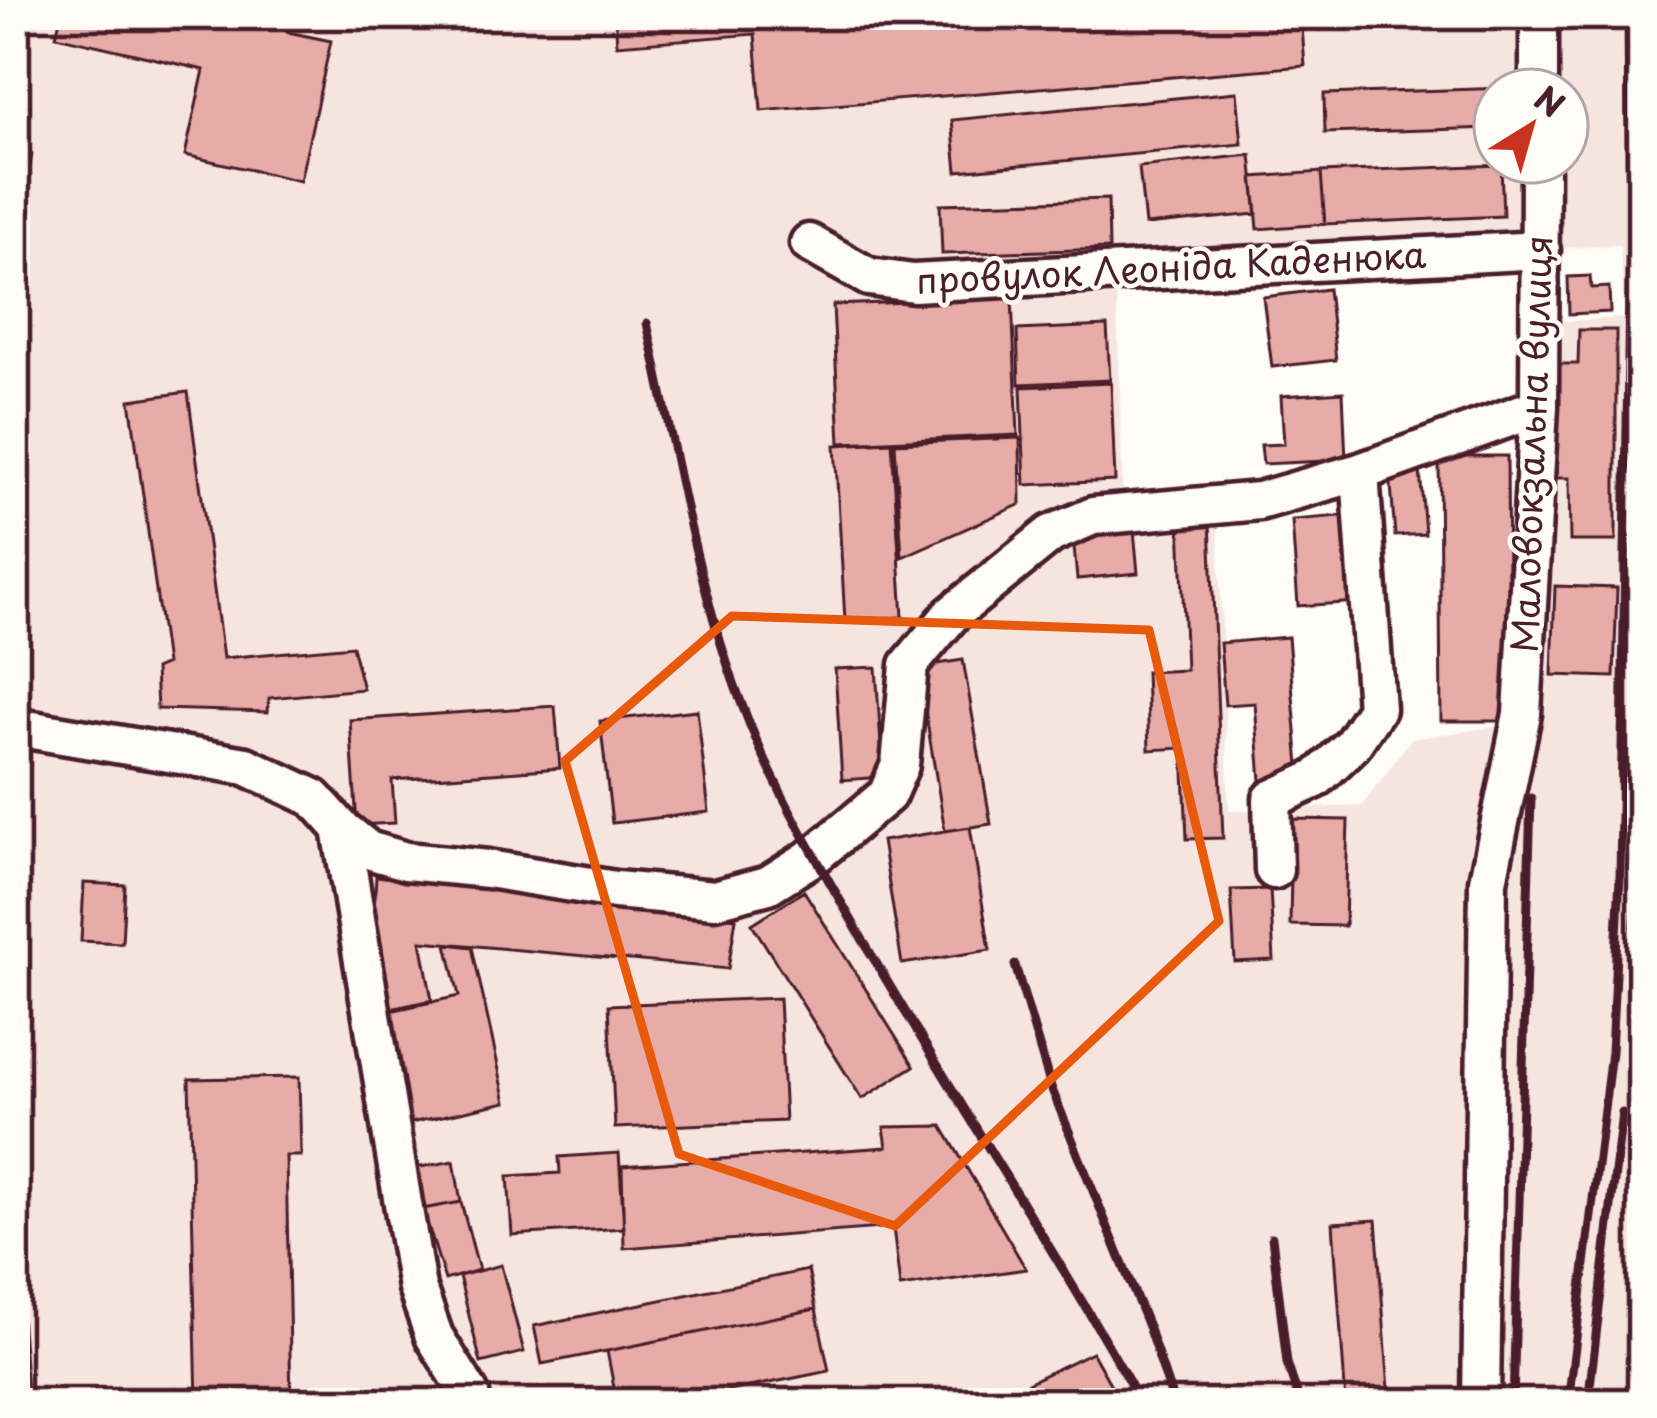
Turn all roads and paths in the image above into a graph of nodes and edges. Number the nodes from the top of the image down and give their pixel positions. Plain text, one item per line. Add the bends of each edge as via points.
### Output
1 (1539, 15) edge
2 (1540, 66) edge
3 (1540, 186) edge
4 (809, 243) dead end
5 (1541, 250) junction
6 (1539, 407) junction
7 (1360, 472) junction
8 (15, 727) edge
9 (341, 828) junction
10 (1274, 870) dead end
11 (470, 1394) dead end
12 (1481, 1403) edge

1 - 2 street
3 - 5 street, Маловокзальна вулиця
4 - 5 street, провулок Леоніда Каденюка via 869,277 914,283
5 - 6 street, Маловокзальна вулиця
6 - 7 street
6 - 12 street, Маловокзальна вулиця via 1521,725 1488,881
7 - 9 street via 1259,501 1093,516 1051,534 951,615 909,665 900,765 887,795 767,885 715,899 615,890 406,861 368,850
7 - 10 street via 1376,709 1316,779 1272,800
8 - 9 street via 246,766 314,798
9 - 11 street via 417,1288 434,1336

